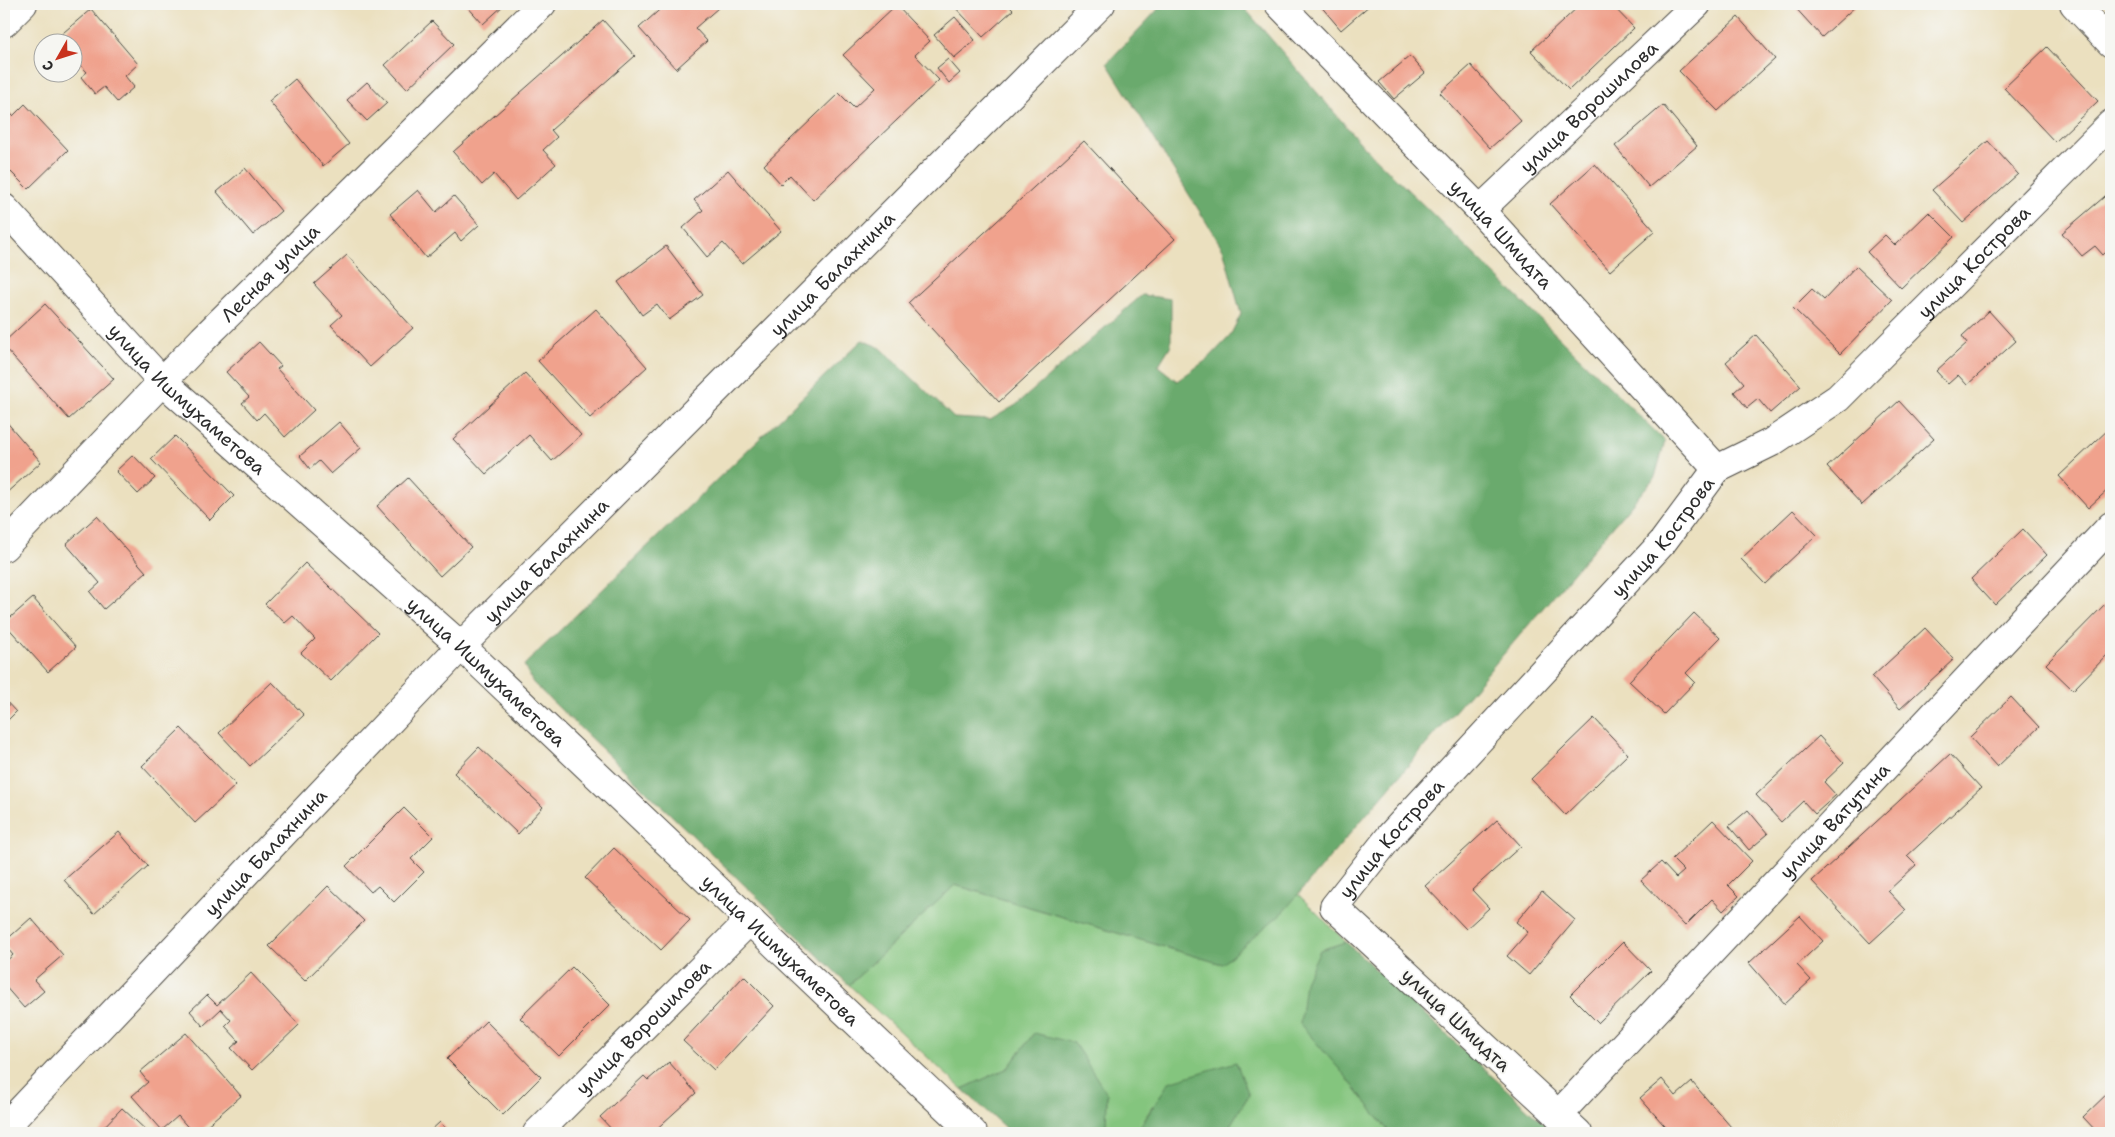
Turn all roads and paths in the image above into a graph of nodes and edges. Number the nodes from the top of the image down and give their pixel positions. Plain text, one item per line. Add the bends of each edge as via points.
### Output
1 (23, 4) edge
2 (542, 4) edge
3 (1101, 4) edge
4 (1279, 4) edge
5 (1697, 4) edge
6 (2074, 4) edge
7 (4, 23) edge
8 (2111, 43) edge
9 (2111, 124) edge
10 (4, 208) edge
11 (1480, 210) junction
12 (162, 381) junction
13 (1717, 469) junction
14 (2111, 526) edge
15 (4, 547) edge
16 (461, 646) junction
17 (1334, 907) joint
18 (750, 920) junction
19 (1558, 1115) junction
20 (4, 1128) edge
21 (537, 1133) edge
22 (973, 1133) edge
23 (1578, 1133) edge

1 - 7 street
2 - 12 street, Лесная улица
3 - 16 street, улица Балахнина
4 - 11 street, улица Шмидта
5 - 11 street, улица Ворошилова
6 - 8 street
9 - 13 street, улица Кострова via 1838,398 1772,442
10 - 12 street, улица Ишмухаметова
11 - 13 street, улица Шмидта
12 - 15 street, Лесная улица
12 - 16 street, улица Ишмухаметова
13 - 17 street, улица Кострова via 1662,543 1391,835
14 - 19 street, улица Ватутина
16 - 18 street, улица Ишмухаметова
16 - 20 street, улица Балахнина
17 - 19 street, улица Шмидта
18 - 21 street, улица Ворошилова
18 - 22 street, улица Ишмухаметова
19 - 23 street, улица Шмидта

